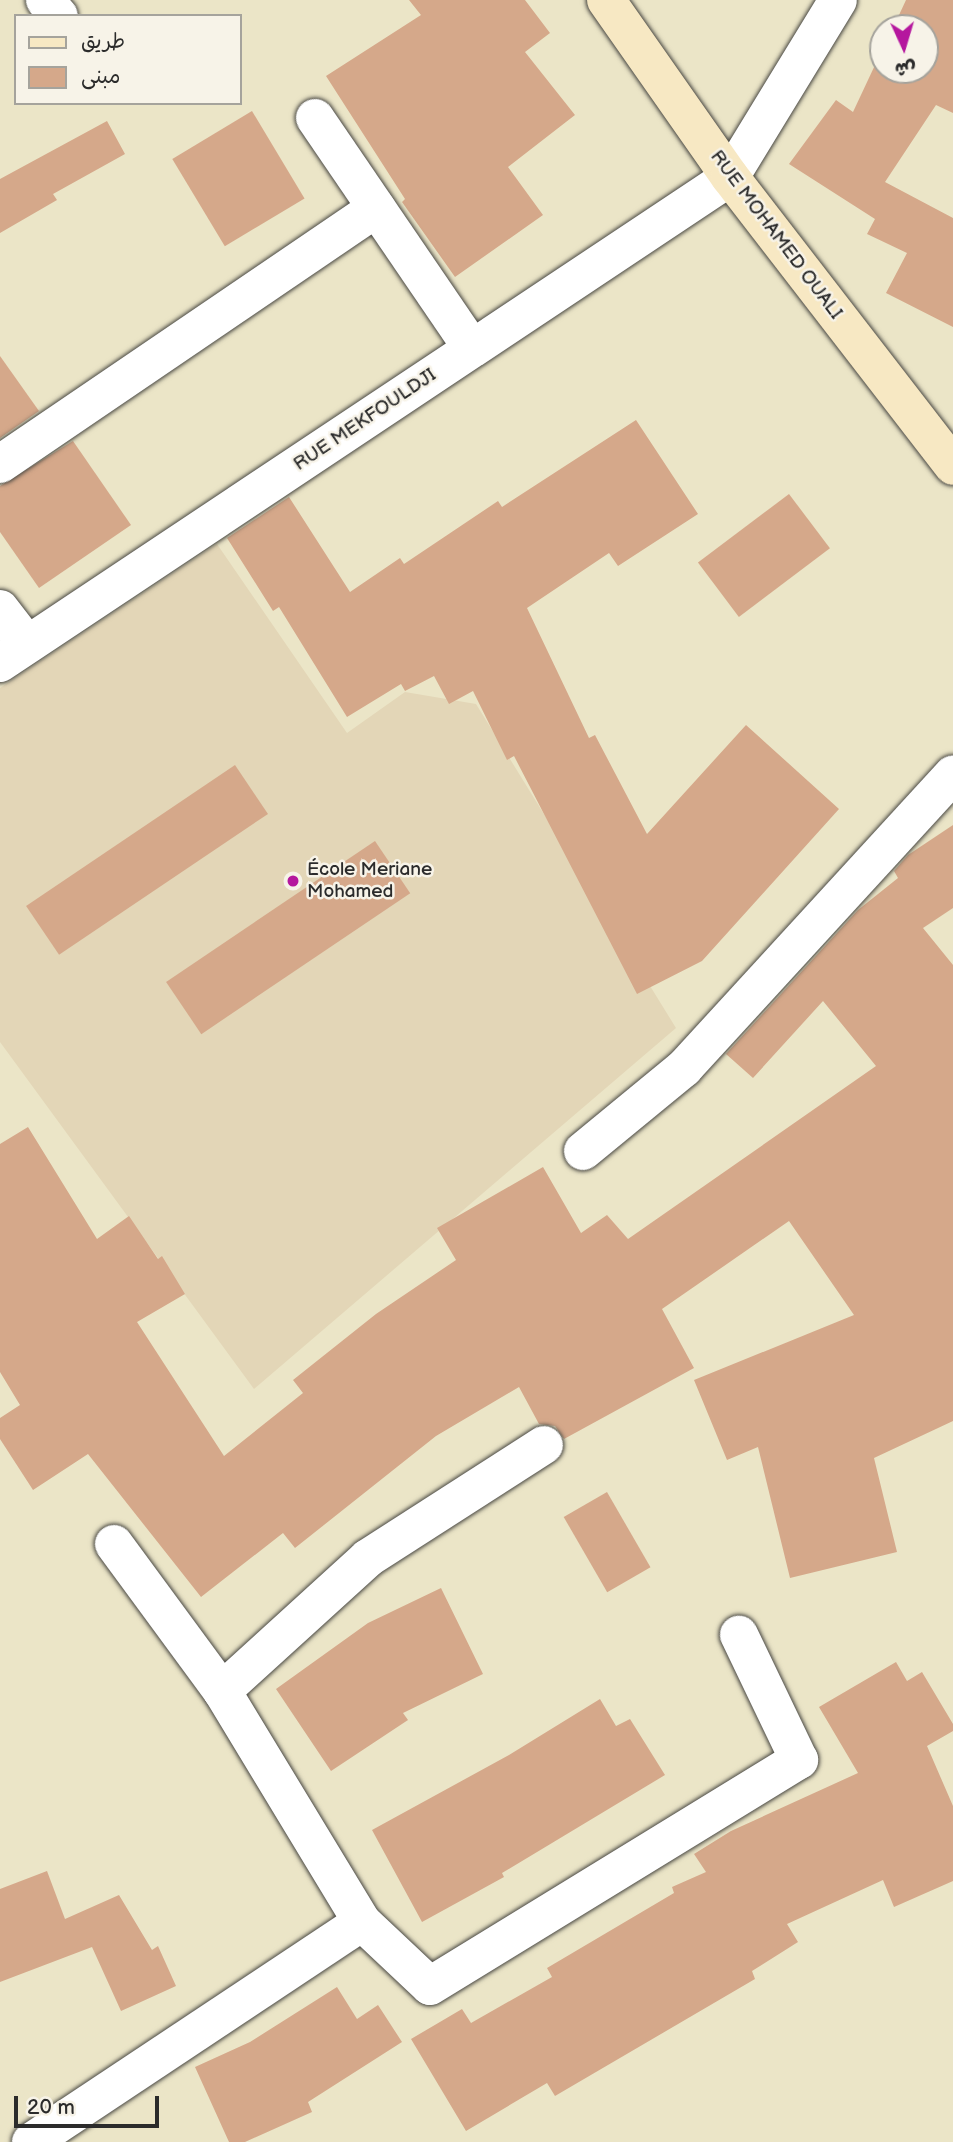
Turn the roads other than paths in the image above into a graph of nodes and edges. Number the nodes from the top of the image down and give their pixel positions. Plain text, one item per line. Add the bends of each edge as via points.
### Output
1 (44, 0) edge
2 (606, 0) edge
3 (838, 0) edge
4 (57, 14) edge
5 (315, 118) dead end
6 (730, 177) junction
7 (376, 208) junction
8 (472, 348) junction
9 (0, 464) edge
10 (953, 466) edge
11 (0, 609) edge
12 (14, 654) edge
13 (953, 774) edge
14 (583, 1151) dead end
15 (544, 1445) dead end
16 (114, 1544) dead end
17 (739, 1635) dead end
18 (222, 1691) junction
19 (362, 1922) junction
20 (31, 2142) edge

1 - 4 street
2 - 6 street, RUE MOHAMED OUALI
3 - 6 street
5 - 7 street
6 - 8 street, RUE MEKFOULDJI
6 - 10 street, RUE MOHAMED OUALI
7 - 8 street
7 - 9 street
8 - 12 street, RUE MEKFOULDJI
11 - 12 street
13 - 14 street via 684,1068
15 - 18 street via 368,1558
16 - 18 street
17 - 19 street via 799,1760 429,1986
18 - 19 street
19 - 20 street

